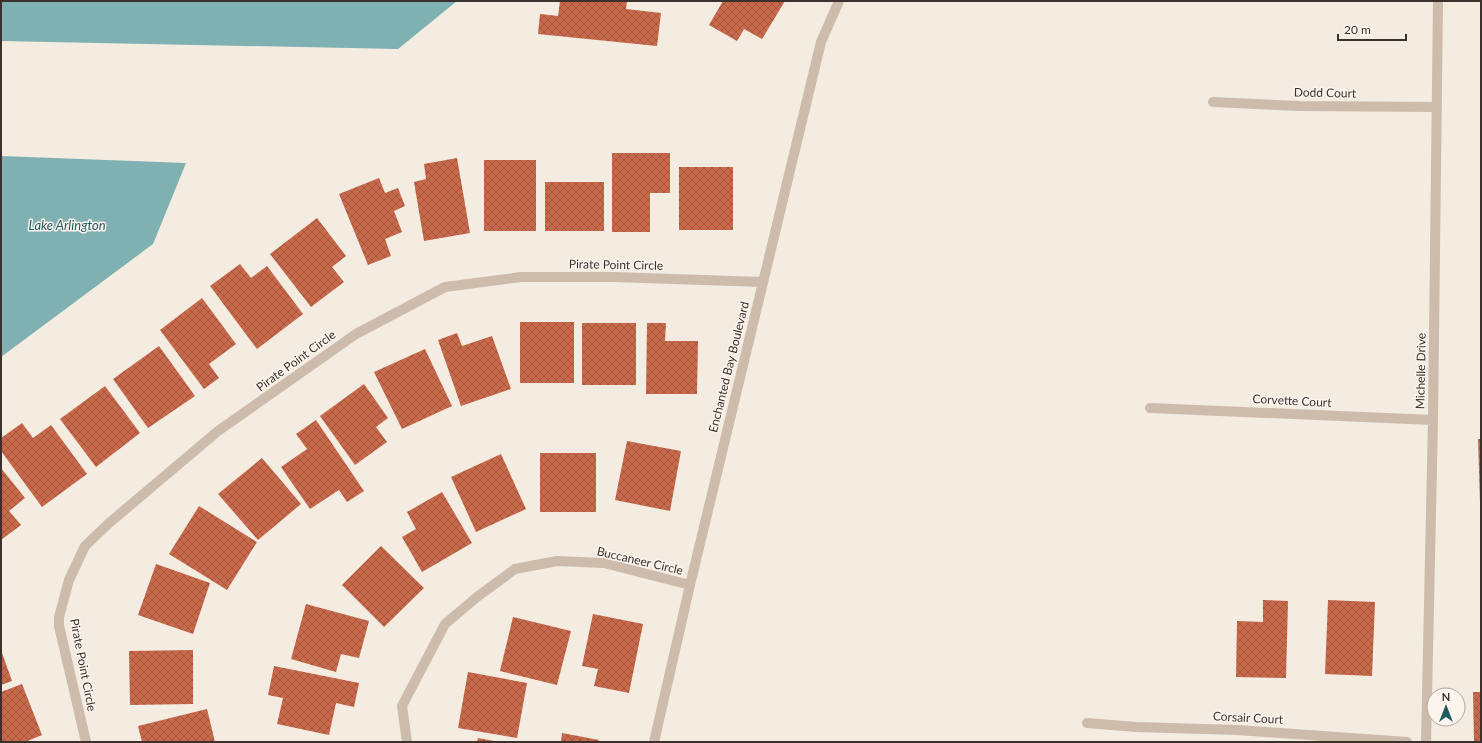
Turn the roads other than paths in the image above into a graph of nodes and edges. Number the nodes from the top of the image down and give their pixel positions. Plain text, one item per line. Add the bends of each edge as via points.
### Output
1 (839, 1) edge
2 (1438, 1) edge
3 (1213, 102) dead end
4 (1437, 107) junction
5 (763, 282) junction
6 (1150, 408) dead end
7 (1433, 420) junction
8 (690, 585) junction
9 (1087, 723) dead end
10 (86, 742) edge
11 (407, 742) edge
12 (654, 742) edge
13 (1407, 742) edge
14 (1426, 742) edge

1 - 5 street, Enchanted Bay Boulevard via 821,42
2 - 4 street, Michelle Drive
3 - 4 street, Dodd Court via 1299,106
4 - 7 street, Michelle Drive
5 - 8 street, Enchanted Bay Boulevard
5 - 10 street, Pirate Point Circle via 521,277 445,287 356,334 218,431 85,546 69,580 59,626
6 - 7 street, Corvette Court
7 - 14 street, Michelle Drive
8 - 11 street, Buccaneer Circle via 604,563 557,561 515,569 445,624 402,706
8 - 12 street, Enchanted Bay Boulevard
9 - 13 street, Corsair Court

